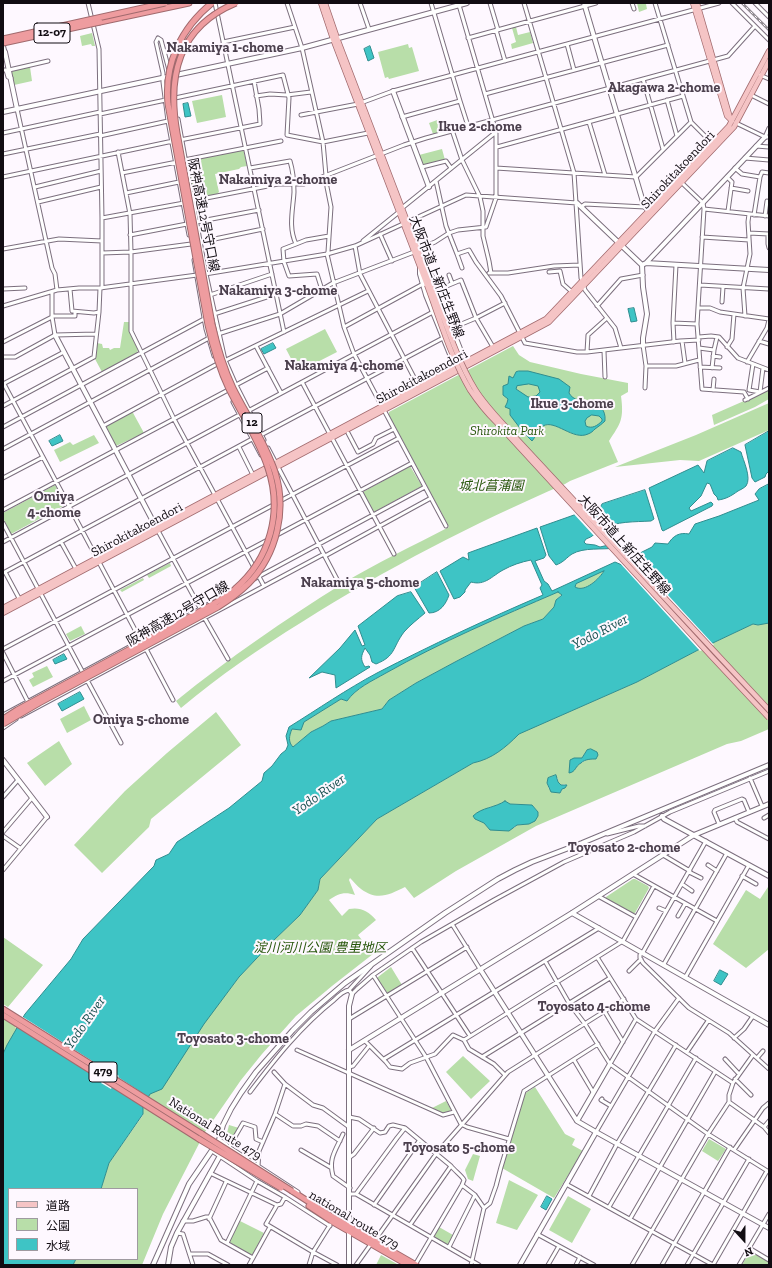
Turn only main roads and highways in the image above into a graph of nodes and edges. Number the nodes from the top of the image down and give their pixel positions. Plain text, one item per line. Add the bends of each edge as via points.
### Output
1 (165, 3) edge
2 (189, 3) edge
3 (236, 3) edge
4 (321, 3) edge
5 (326, 3) edge
6 (693, 3) edge
7 (214, 4) edge
8 (697, 7) edge
9 (3, 39) edge
10 (335, 39) junction
11 (3, 43) edge
12 (769, 51) edge
13 (769, 61) edge
14 (759, 74) junction
15 (360, 104) junction
16 (734, 122) junction
17 (379, 154) junction
18 (680, 181) junction
19 (416, 250) junction
20 (582, 282) junction
21 (427, 284) junction
22 (521, 334) junction
23 (466, 364) junction
24 (276, 465) junction
25 (216, 497) junction
26 (98, 560) junction
27 (39, 591) junction
28 (3, 608) edge
29 (3, 613) edge
30 (769, 710) edge
31 (769, 718) edge
32 (3, 719) edge
33 (3, 724) edge
34 (3, 1010) edge
35 (3, 1014) edge
36 (288, 1194) junction
37 (350, 1229) junction
38 (373, 1242) junction
39 (408, 1265) edge
40 (415, 1265) edge

1 - 9 highway, bridge
2 - 11 highway, 12-07, bridge
3 - 33 highway, 阪神高速12号守口線 / 12, bridge via 206,21 186,45 175,74 173,107 217,345 227,373 267,452 277,479 280,509 274,540 256,575 230,599
4 - 10 main road, 大阪市道上新庄生野線
5 - 10 main road, 大阪市道上新庄生野線
6 - 8 main road
7 - 32 highway, 阪神高速12号守口線, bridge via 193,21 176,49 169,71 168,104 214,351 272,480 275,509 271,534 257,565 228,595
8 - 16 main road via 727,116
10 - 15 main road, 大阪市道上新庄生野線
12 - 14 main road
13 - 14 main road, Shirokitakoendori
14 - 16 main road
14 - 16 main road, Shirokitakoendori via 751,95
15 - 17 main road, 大阪市道上新庄生野線
15 - 17 main road, 大阪市道上新庄生野線 via 368,133
16 - 18 main road, Shirokitakoendori via 712,143
16 - 18 main road, Shirokitakoendori via 734,127
17 - 19 main road, 大阪市道上新庄生野線
18 - 20 main road, Shirokitakoendori via 649,210 621,244
19 - 21 main road, 大阪市道上新庄生野線
19 - 21 main road, 大阪市道上新庄生野線 via 423,264
20 - 22 main road, Shirokitakoendori via 546,319
20 - 22 main road, Shirokitakoendori via 551,320
21 - 30 main road, 大阪市道上新庄生野線, bridge via 471,382 481,398
21 - 31 main road, 大阪市道上新庄生野線, bridge via 458,367 477,400
22 - 23 main road, Shirokitakoendori
22 - 23 main road, Shirokitakoendori
23 - 24 main road, Shirokitakoendori
24 - 25 main road, Shirokitakoendori
24 - 25 main road, Shirokitakoendori
25 - 26 main road, Shirokitakoendori
26 - 27 main road, Shirokitakoendori
26 - 27 main road, Shirokitakoendori via 76,569
27 - 28 main road, Shirokitakoendori
27 - 29 main road, Shirokitakoendori
34 - 36 highway, National Route 479 / 479, bridge via 202,1134
35 - 36 highway, National Route 479 / 479, bridge
36 - 37 highway, National Route 479 / 479
36 - 37 highway, national route 479 / 479 via 331,1224
37 - 38 highway, national route 479 / 479
38 - 39 highway, national route 479 / 479
38 - 40 highway, National Route 479 / 479

